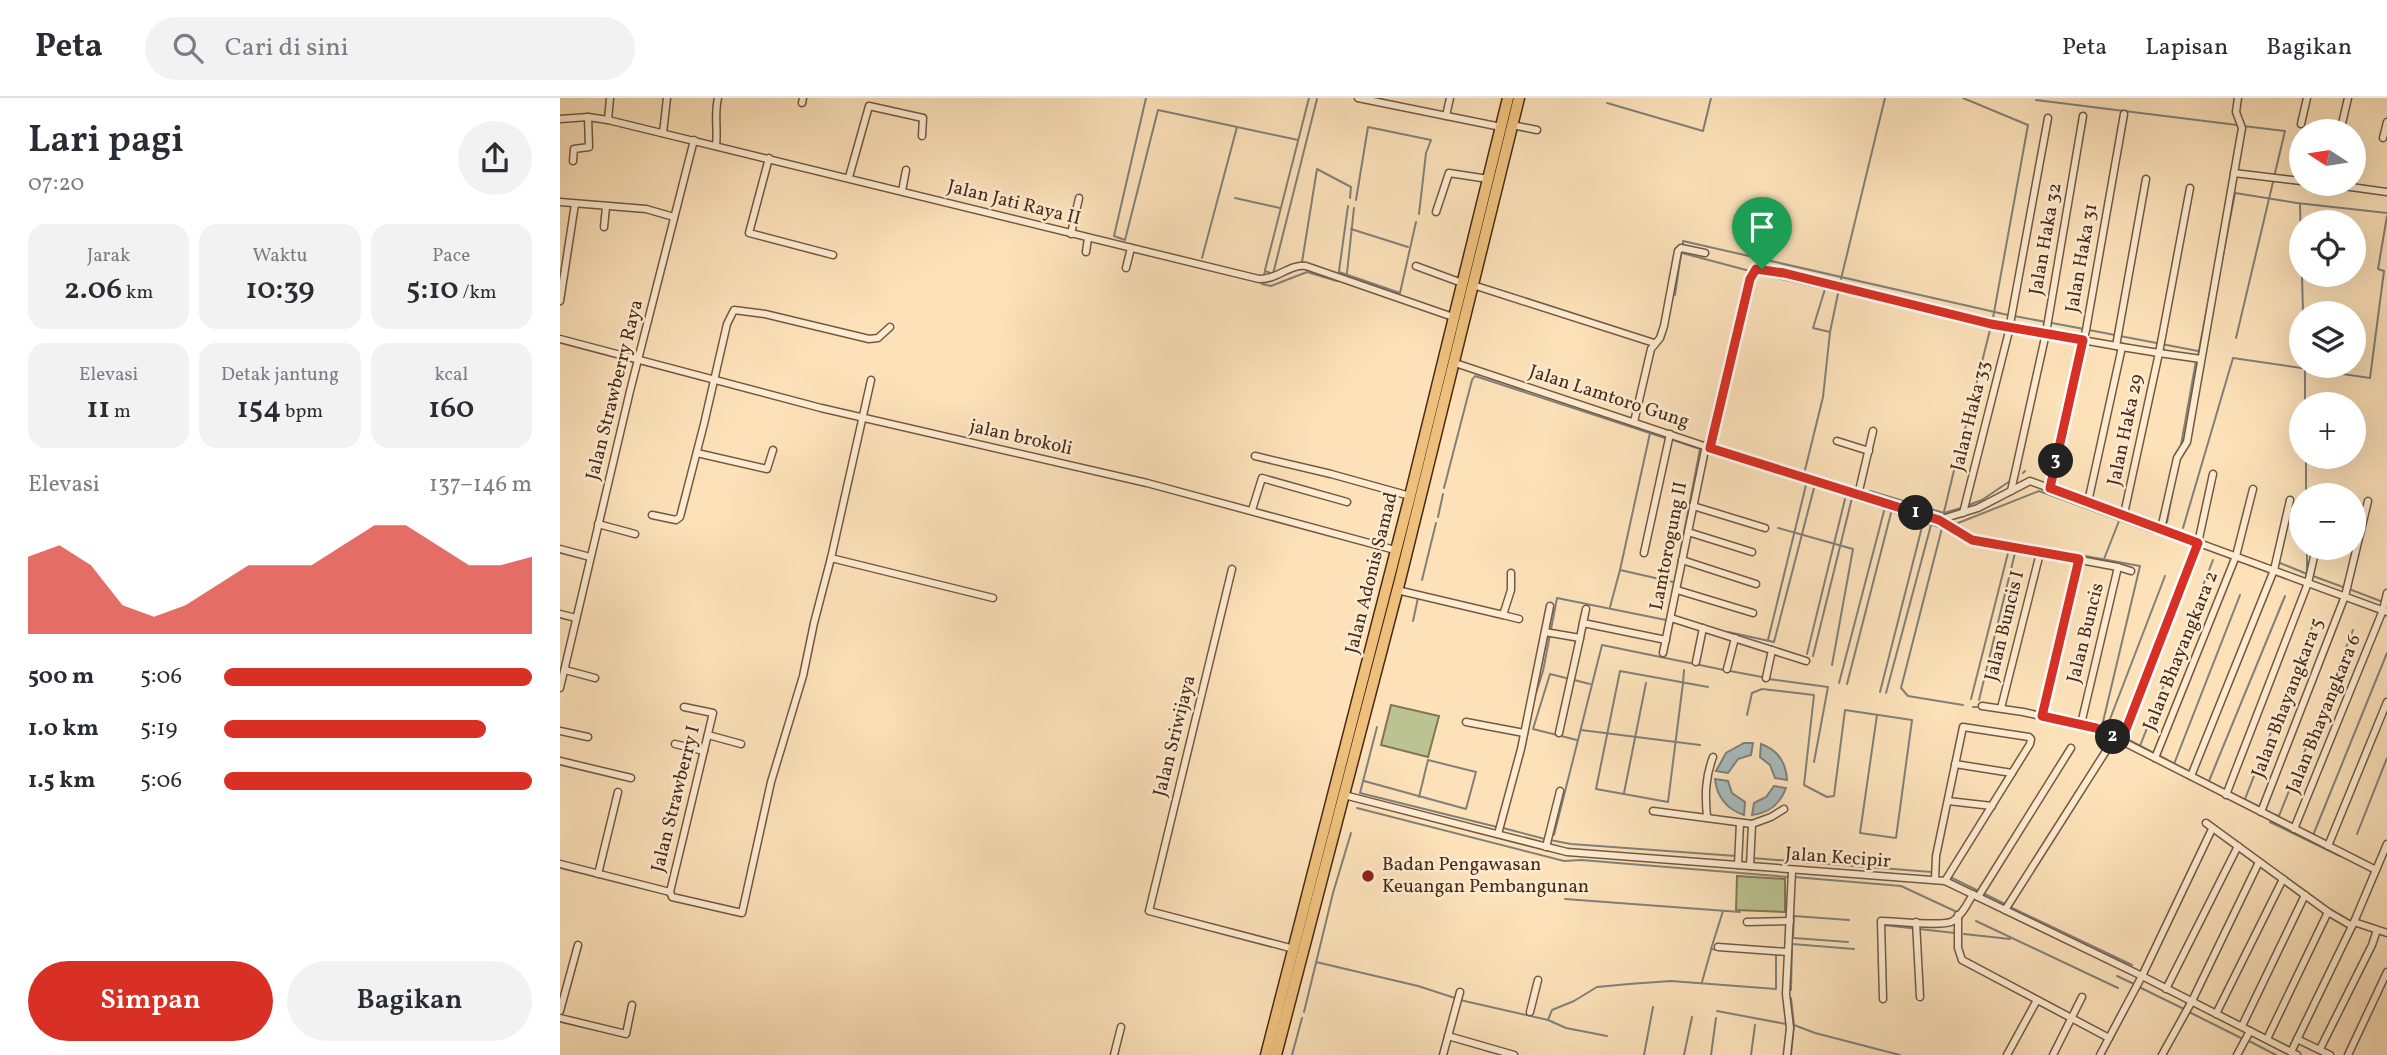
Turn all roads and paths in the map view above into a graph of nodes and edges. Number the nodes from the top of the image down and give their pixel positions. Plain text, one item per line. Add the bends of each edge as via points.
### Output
1 (610, 98) edge
2 (667, 98) edge
3 (718, 98) edge
4 (1358, 98) edge
5 (1450, 98) edge
6 (1508, 98) edge
7 (1519, 98) edge
8 (2238, 98) edge
9 (2307, 98) edge
10 (2348, 98) edge
11 (2124, 114) dead end
12 (1446, 116) junction
13 (2083, 116) dead end
14 (588, 117) junction
15 (2048, 118) dead end
16 (560, 119) edge
17 (2302, 119) edge
18 (2344, 119) edge
19 (608, 120) junction
20 (2387, 122) edge
21 (1507, 126) junction
22 (1533, 129) dead end
23 (663, 132) junction
24 (922, 136) dead end
25 (2384, 138) dead end
26 (694, 140) junction
27 (716, 146) junction
28 (589, 147) junction
29 (588, 156) dead end
30 (769, 158) junction
31 (573, 161) dead end
32 (906, 170) dead end
33 (2234, 173) junction
34 (849, 177) junction
35 (1488, 179) junction
36 (2146, 179) dead end
37 (2289, 180) edge
38 (2190, 188) dead end
39 (2366, 189) edge
40 (902, 191) junction
41 (2387, 192) edge
42 (1079, 198) dead end
43 (560, 202) edge
44 (575, 204) junction
45 (606, 207) junction
46 (1436, 212) dead end
47 (674, 217) junction
48 (604, 227) dead end
49 (1071, 234) junction
50 (1088, 238) junction
51 (1131, 248) junction
52 (1086, 252) dead end
53 (1706, 253) dead end
54 (833, 255) dead end
55 (1416, 266) dead end
56 (1126, 268) dead end
57 (1467, 284) junction
58 (560, 301) edge
59 (1453, 317) junction
60 (890, 327) dead end
61 (2009, 327) junction
62 (2043, 333) junction
63 (560, 339) edge
64 (2083, 340) junction
65 (1654, 343) junction
66 (2119, 346) junction
67 (2159, 353) junction
68 (639, 359) junction
69 (2201, 359) junction
70 (1452, 362) junction
71 (713, 380) junction
72 (871, 380) dead end
73 (863, 417) junction
74 (1634, 422) junction
75 (1873, 430) dead end
76 (1670, 434) junction
77 (1837, 441) dead end
78 (1708, 447) junction
79 (773, 450) dead end
80 (1869, 451) junction
81 (697, 453) junction
82 (1255, 456) dead end
83 (2213, 474) dead end
84 (2050, 488) junction
85 (2253, 489) dead end
86 (2011, 491) junction
87 (1858, 495) junction
88 (1410, 496) junction
89 (2368, 501) dead end
90 (1347, 502) dead end
91 (2088, 502) junction
92 (2289, 504) edge
93 (1693, 506) junction
94 (1252, 510) junction
95 (1963, 513) junction
96 (652, 514) dead end
97 (2124, 514) junction
98 (1939, 520) junction
99 (598, 524) junction
100 (1765, 528) dead end
101 (2161, 529) junction
102 (1688, 532) junction
103 (635, 534) dead end
104 (2198, 543) junction
105 (560, 549) edge
106 (1395, 551) junction
107 (1752, 552) dead end
108 (1644, 553) dead end
109 (2040, 553) junction
110 (2236, 556) junction
111 (590, 557) junction
112 (831, 558) junction
113 (2079, 559) junction
114 (1682, 560) junction
115 (2313, 560) edge
116 (2118, 567) junction
117 (1232, 569) dead end
118 (2274, 570) junction
119 (2131, 571) dead end
120 (1511, 573) dead end
121 (2308, 583) junction
122 (1756, 584) dead end
123 (1397, 590) junction
124 (1677, 590) junction
125 (2387, 593) edge
126 (2345, 596) junction
127 (993, 598) dead end
128 (1550, 606) dead end
129 (1586, 610) dead end
130 (2385, 611) edge
131 (1753, 613) dead end
132 (560, 614) edge
133 (1503, 615) junction
134 (576, 618) junction
135 (1671, 618) junction
136 (1519, 619) dead end
137 (1583, 623) junction
138 (1703, 628) junction
139 (1549, 632) junction
140 (1580, 638) junction
141 (1735, 638) junction
142 (1666, 640) junction
143 (1772, 650) junction
144 (1663, 653) dead end
145 (1806, 662) dead end
146 (1696, 663) dead end
147 (1727, 669) dead end
148 (565, 670) junction
149 (1370, 671) junction
150 (595, 678) dead end
151 (1766, 678) dead end
152 (560, 688) edge
153 (2387, 702) edge
154 (1982, 706) dead end
155 (684, 707) dead end
156 (2001, 708) junction
157 (2042, 716) junction
158 (1466, 722) dead end
159 (2081, 724) junction
160 (560, 731) edge
161 (1524, 733) junction
162 (1559, 733) dead end
163 (708, 735) junction
164 (588, 737) dead end
165 (2121, 742) junction
166 (675, 744) dead end
167 (741, 744) dead end
168 (2071, 748) dead end
169 (704, 751) junction
170 (2106, 751) dead end
171 (1713, 757) dead end
172 (2155, 758) junction
173 (560, 761) edge
174 (1955, 764) junction
175 (2012, 772) junction
176 (2191, 776) junction
177 (631, 778) dead end
178 (1560, 791) dead end
179 (618, 792) dead end
180 (2226, 794) junction
181 (1344, 795) junction
182 (1948, 801) junction
183 (1992, 806) junction
184 (1784, 809) dead end
185 (1653, 811) dead end
186 (2260, 812) junction
187 (1707, 817) junction
188 (1740, 824) junction
189 (1752, 824) junction
190 (2294, 829) junction
191 (1499, 832) junction
192 (1547, 842) junction
193 (2238, 846) junction
194 (2328, 846) junction
195 (2386, 847) edge
196 (2259, 862) junction
197 (560, 864) edge
198 (1738, 865) junction
199 (1750, 866) junction
200 (2376, 870) junction
201 (598, 874) junction
202 (1934, 875) junction
203 (1792, 876) junction
204 (1947, 877) junction
205 (2283, 879) junction
206 (670, 892) junction
207 (1978, 892) junction
208 (2305, 895) junction
209 (2007, 906) junction
210 (2328, 912) junction
211 (1958, 915) junction
212 (1790, 921) junction
213 (1748, 922) dead end
214 (1916, 922) junction
215 (2353, 924) junction
216 (2377, 930) junction
217 (2387, 933) edge
218 (578, 946) dead end
219 (1718, 947) dead end
220 (1294, 948) junction
221 (1788, 952) junction
222 (2387, 972) edge
223 (2142, 976) junction
224 (1538, 980) dead end
225 (2166, 989) junction
226 (1460, 992) dead end
227 (1920, 997) dead end
228 (2082, 997) dead end
229 (1883, 999) dead end
230 (2037, 1000) junction
231 (632, 1005) dead end
232 (2188, 1007) junction
233 (1283, 1010) junction
234 (560, 1012) edge
235 (1530, 1012) dead end
236 (2216, 1014) junction
237 (560, 1018) edge
238 (2071, 1018) junction
239 (2242, 1026) junction
240 (1121, 1027) dead end
241 (1448, 1036) junction
242 (2247, 1036) junction
243 (2109, 1038) junction
244 (2297, 1038) junction
245 (2267, 1039) junction
246 (2320, 1049) junction
247 (2294, 1054) edge
248 (1114, 1055) edge
249 (1266, 1055) edge
250 (1276, 1055) edge
251 (1443, 1055) edge
252 (1514, 1055) edge
253 (1787, 1055) edge
254 (2007, 1055) edge
255 (2053, 1055) edge
256 (2100, 1055) edge
257 (2162, 1055) edge
258 (2237, 1055) edge
259 (2330, 1055) edge
260 (2348, 1055) edge

1 - 19 street
2 - 23 street
3 - 27 street
4 - 12 street
5 - 12 street
6 - 21 highway, Jalan Adonis Samad
7 - 21 highway
8 - 33 street via 2236,113 2242,126
9 - 17 street
10 - 18 street
11 - 64 street, Jalan Haka 31
12 - 21 street
13 - 62 street, Jalan Haka 32
14 - 16 street, Jalan Jati Raya II
14 - 19 street, Jalan Jati Raya II
14 - 28 street
15 - 61 street, Jalan Haka 33
19 - 23 street, Jalan Jati Raya II
20 - 25 street
21 - 22 street
21 - 35 highway, Jalan Adonis Samad
21 - 57 highway
23 - 26 street, Jalan Jati Raya II
24 - 34 street via 923,118 870,105
26 - 27 street, Jalan Jati Raya II
26 - 47 street, Jalan Strawberry Raya
27 - 30 street, Jalan Jati Raya II
28 - 29 street
28 - 31 street via 575,149
30 - 34 street, Jalan Jati Raya II
30 - 54 street via 750,233
32 - 40 street
33 - 37 street
33 - 69 street
34 - 40 street, Jalan Jati Raya II
35 - 46 street via 1449,173
35 - 57 highway, Jalan Adonis Samad
36 - 66 street
38 - 67 street
39 - 41 street
40 - 49 street, Jalan Jati Raya II
42 - 49 street
43 - 44 street
44 - 45 street
44 - 58 street
45 - 47 street via 646,209
45 - 48 street
47 - 68 street, Jalan Strawberry Raya
49 - 50 street, Jalan Jati Raya II
50 - 51 street, Jalan Jati Raya II
50 - 52 street
51 - 56 street
51 - 59 street, Jalan Jati Raya II via 1264,280 1306,266
53 - 65 street via 1679,250 1664,326
55 - 57 street
57 - 59 highway, Jalan Adonis Samad
57 - 65 street
57 - 70 highway
59 - 88 highway, Jalan Adonis Samad
60 - 71 street via 870,339 734,310
61 - 62 street
61 - 78 street, Lamtorogung II via 1756,269
61 - 95 street, Jalan Haka 33
62 - 64 street
62 - 86 street, Jalan Haka 32
63 - 68 street, jalan brokoli
64 - 66 street
64 - 84 street, Jalan Haka 31
65 - 74 street
66 - 67 street
66 - 91 street
67 - 69 street, Jalan Haka 29
67 - 97 street, Jalan Haka 29
68 - 71 street, jalan brokoli
68 - 99 street, Jalan Strawberry Raya
69 - 101 street via 2187,442 2179,456
70 - 74 street, Jalan Lamtoro Gung
70 - 123 highway
71 - 73 street, jalan brokoli
71 - 81 street
72 - 73 street
73 - 94 street, jalan brokoli
73 - 112 street
74 - 76 street, Jalan Lamtoro Gung
75 - 80 street
76 - 78 street, Jalan Lamtoro Gung
76 - 108 street
77 - 80 street
78 - 87 street, Jalan Lamtoro Gung
78 - 93 street, Lamtorogung II
79 - 81 street via 767,468
80 - 87 street
81 - 96 street via 678,519
82 - 88 street
83 - 104 street
84 - 86 street via 2029,481
84 - 91 street
85 - 110 street, Jalan Bhayangkara 2
86 - 95 street
87 - 98 street, Jalan Lamtoro Gung
88 - 106 highway, Jalan Adonis Samad
89 - 126 street, Jalan Bhayangkara 5
90 - 94 street via 1262,478
91 - 97 street
92 - 118 street
93 - 100 street
93 - 102 street, Lamtorogung II
94 - 106 street, jalan brokoli
95 - 98 street
97 - 101 street
98 - 109 street, Jalan Buncis via 1972,540
99 - 103 street
99 - 111 street, Jalan Strawberry Raya
101 - 104 street
102 - 107 street
102 - 114 street, Lamtorogung II
104 - 110 street
104 - 165 street
105 - 111 street
106 - 149 highway, Jalan Adonis Samad
109 - 113 street, Jalan Buncis
109 - 156 street, Jalan Buncis I
110 - 118 street
110 - 172 street, Jalan Bhayangkara 2
111 - 134 street, Jalan Strawberry Raya
112 - 127 street
112 - 206 street via 771,782 742,913 672,897
113 - 116 street, Jalan Buncis
113 - 157 street
114 - 122 street
114 - 124 street, Lamtorogung II
115 - 121 street
116 - 119 street
116 - 159 street, Jalan Buncis
117 - 220 street, Jalan Sriwijaya via 1149,911
118 - 121 street
118 - 176 street
120 - 133 street
121 - 126 street
121 - 180 street
123 - 133 street
123 - 149 highway
124 - 131 street
124 - 135 street, Lamtorogung II
125 - 130 street, Jalan Bhayangkara 6
126 - 130 street
126 - 186 street, Jalan Bhayangkara 5
128 - 139 street
129 - 137 street
130 - 190 street, Jalan Bhayangkara 6
132 - 134 street
133 - 136 street
134 - 148 street, Jalan Strawberry Raya
135 - 138 street
135 - 142 street, Lamtorogung II
137 - 140 street
137 - 142 street
138 - 141 street
138 - 146 street
139 - 140 street
139 - 161 street
140 - 162 street
141 - 143 street
141 - 147 street
142 - 144 street, Lamtorogung II
143 - 145 street
143 - 151 street
148 - 150 street
148 - 152 street, Jalan Strawberry Raya
149 - 181 highway
149 - 220 highway, Jalan Adonis Samad
153 - 194 street
154 - 156 street
155 - 163 street, Jalan Strawberry I via 712,712
156 - 157 street
157 - 159 street
158 - 161 street
159 - 165 street
160 - 164 street
161 - 191 street
163 - 167 street
163 - 169 street, Jalan Strawberry I
165 - 172 street
166 - 169 street
168 - 207 street
169 - 206 street, Jalan Strawberry I
170 - 209 street
171 - 187 street via 1705,784
172 - 176 street
173 - 177 street
174 - 175 street
174 - 175 street via 1963,727 2029,737 2031,741
174 - 182 street
175 - 183 street
176 - 180 street
178 - 192 street
179 - 201 street
180 - 186 street
181 - 191 street, Jalan Kecipir
181 - 233 highway
182 - 183 street
182 - 202 street
183 - 204 street
184 - 189 street
185 - 187 street
186 - 190 street
187 - 188 street
188 - 189 street
188 - 198 street
189 - 199 street
190 - 194 street
191 - 192 street, Jalan Kecipir
192 - 198 street, Jalan Kecipir via 1567,852
193 - 196 street
193 - 223 street via 2209,826
193 - 225 street
194 - 200 street
195 - 200 street
196 - 205 street
196 - 232 street
197 - 201 street, Jalan Strawberry I
198 - 199 street, Jalan Kecipir
199 - 203 street, Jalan Kecipir
200 - 215 street
201 - 206 street, Jalan Strawberry I
202 - 203 street, Jalan Kecipir
202 - 204 street, Jalan Kecipir
203 - 212 street
204 - 207 street, Jalan Kecipir
205 - 208 street
205 - 236 street
207 - 209 street, Jalan Kecipir
207 - 211 street
208 - 210 street
208 - 239 street
209 - 223 street, Jalan Kecipir
210 - 215 street
210 - 245 street
211 - 214 street via 1941,925
211 - 230 street via 1962,960
212 - 213 street
212 - 221 street
214 - 227 street
214 - 229 street via 1881,921
215 - 216 street
215 - 244 street
216 - 217 street
216 - 246 street
218 - 234 street via 567,970
219 - 221 street
220 - 233 highway, Jalan Adonis Samad
221 - 253 street
222 - 260 street
223 - 225 street, Jalan Kecipir
223 - 243 street
224 - 235 street
225 - 232 street, Jalan Kecipir
226 - 241 street
228 - 238 street
230 - 238 street
230 - 254 street
231 - 237 street via 626,1034
232 - 236 street, Jalan Kecipir
232 - 257 street
233 - 249 highway, Jalan Adonis Samad
233 - 250 highway
236 - 239 street, Jalan Kecipir
238 - 243 street
238 - 255 street
239 - 242 street, Jalan Kecipir
240 - 248 street
241 - 251 street
241 - 252 street
242 - 245 street, Jalan Kecipir
242 - 258 street
243 - 256 street
244 - 246 street
244 - 247 street
245 - 247 street, Jalan Kecipir
246 - 259 street

